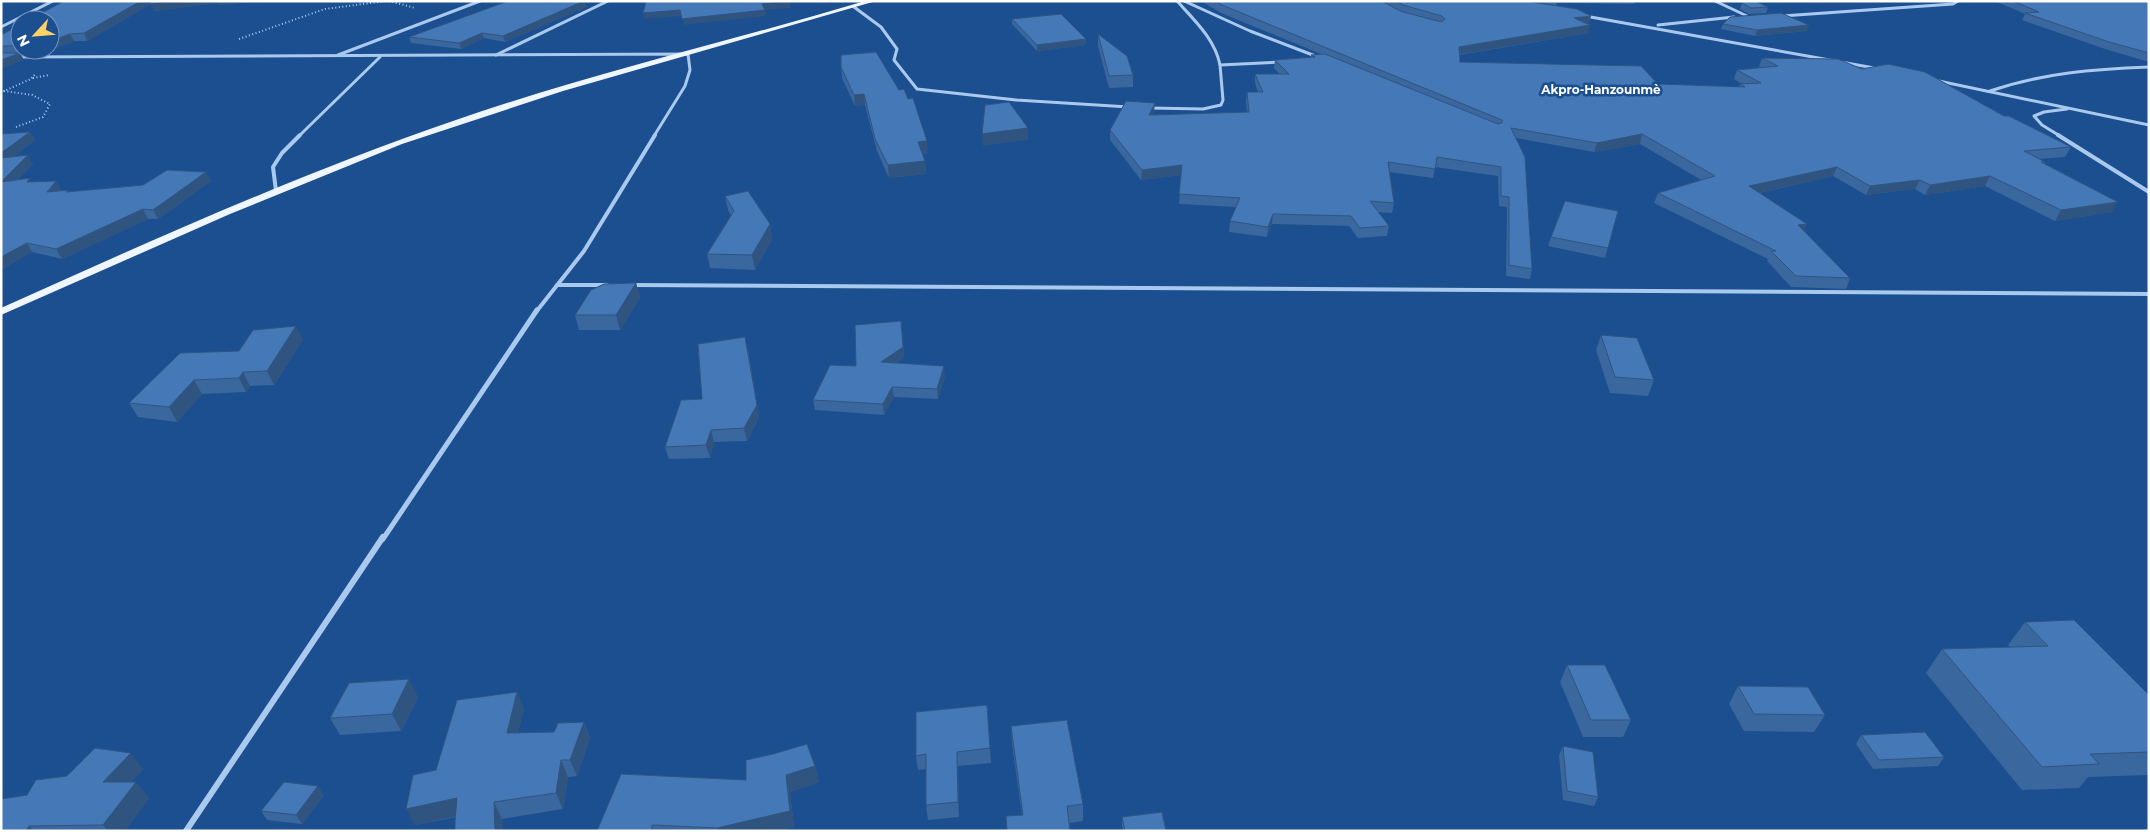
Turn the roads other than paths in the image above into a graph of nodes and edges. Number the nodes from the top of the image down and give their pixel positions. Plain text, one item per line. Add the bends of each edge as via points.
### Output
1 (53, 1) edge
2 (480, 1) edge
3 (608, 1) edge
4 (873, 1) edge
5 (1177, 1) edge
6 (1184, 1) edge
7 (1715, 1) edge
8 (1958, 1) edge
9 (854, 7) junction
10 (1583, 15) edge
11 (1747, 16) junction
12 (1755, 16) edge
13 (1780, 16) edge
14 (1651, 26) junction
15 (1, 27) edge
16 (688, 54) junction
17 (493, 56) junction
18 (9, 57) edge
19 (333, 57) junction
20 (380, 57) junction
21 (1314, 60) edge
22 (1286, 61) edge
23 (1220, 65) junction
24 (2149, 67) edge
25 (1888, 70) edge
26 (1925, 78) edge
27 (1990, 91) junction
28 (1135, 107) edge
29 (1145, 108) edge
30 (2069, 108) junction
31 (2149, 125) edge
32 (276, 192) junction
33 (2149, 192) edge
34 (557, 285) junction
35 (617, 285) edge
36 (627, 285) edge
37 (2149, 294) edge
38 (1, 312) edge
39 (186, 831) edge

1 - 15 street
2 - 19 street
3 - 17 street
4 - 9 main road
5 - 23 street via 1209,40
6 - 21 street via 1323,59
7 - 11 street
8 - 13 street via 1953,4
9 - 16 main road
9 - 28 street via 881,27 898,49 894,60 917,89 1016,100
10 - 14 street
11 - 12 street
11 - 14 street
14 - 25 street
16 - 17 street
16 - 32 main road via 458,121
16 - 34 street via 690,70 685,86 584,251
17 - 20 street
18 - 19 street
19 - 20 street
20 - 32 street via 282,153 273,167
22 - 23 street
23 - 29 street via 1221,105 1204,109
24 - 27 street via 2073,72 2020,81
26 - 27 street
27 - 30 street
30 - 31 street
30 - 33 street via 2034,116 2042,125
32 - 38 main road
34 - 35 street
34 - 39 street via 520,335
36 - 37 street

